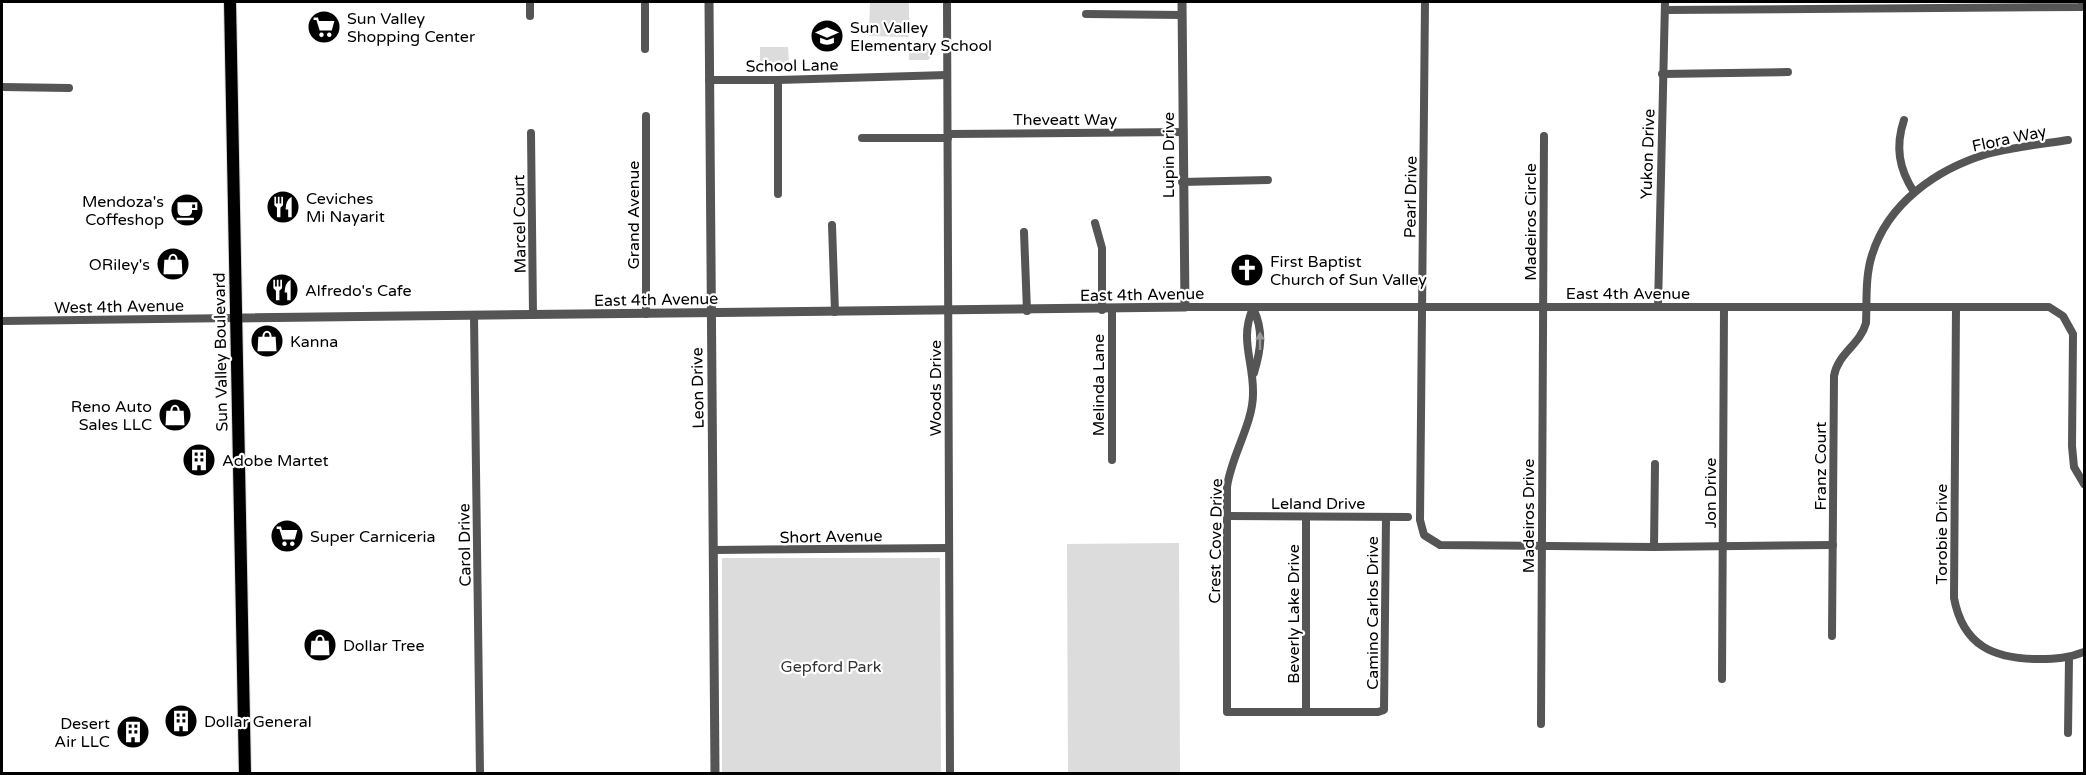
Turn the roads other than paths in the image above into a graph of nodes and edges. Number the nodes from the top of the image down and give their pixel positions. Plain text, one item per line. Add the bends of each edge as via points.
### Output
1 (230, 2) edge
2 (530, 2) edge
3 (645, 2) edge
4 (708, 2) edge
5 (947, 2) edge
6 (1182, 2) edge
7 (1425, 2) edge
8 (2082, 2) edge
9 (1665, 6) edge
10 (1086, 14) dead end
11 (1182, 15) junction
12 (531, 16) dead end
13 (645, 49) dead end
14 (1788, 72) dead end
15 (1662, 74) junction
16 (947, 75) junction
17 (709, 80) junction
18 (778, 80) junction
19 (2, 87) edge
20 (69, 88) dead end
21 (646, 116) dead end
22 (1904, 120) dead end
23 (1183, 132) junction
24 (531, 133) dead end
25 (948, 136) junction
26 (1544, 136) dead end
27 (862, 138) dead end
28 (2068, 140) dead end
29 (1268, 180) dead end
30 (1182, 182) junction
31 (1914, 192) junction
32 (778, 194) dead end
33 (1095, 223) dead end
34 (832, 225) dead end
35 (1024, 232) dead end
36 (1659, 307) junction
37 (1724, 307) junction
38 (1866, 307) junction
39 (1956, 307) junction
40 (1185, 308) junction
41 (1253, 308) junction
42 (1543, 308) junction
43 (1422, 309) junction
44 (1107, 310) junction
45 (948, 311) junction
46 (1027, 311) junction
47 (835, 312) junction
48 (711, 313) junction
49 (646, 314) junction
50 (533, 315) junction
51 (474, 316) junction
52 (236, 318) junction
53 (2, 321) edge
54 (1253, 374) junction
55 (1112, 460) dead end
56 (1655, 464) dead end
57 (2085, 484) edge
58 (1228, 516) junction
59 (1306, 517) junction
60 (1386, 517) junction
61 (1408, 517) dead end
62 (1833, 545) junction
63 (1542, 546) junction
64 (1723, 546) junction
65 (1654, 547) junction
66 (949, 548) junction
67 (713, 550) junction
68 (1832, 636) dead end
69 (2085, 652) edge
70 (2069, 658) junction
71 (1722, 679) dead end
72 (1306, 711) junction
73 (1541, 724) dead end
74 (2068, 733) dead end
75 (245, 774) edge
76 (480, 774) edge
77 (715, 774) edge
78 (950, 774) edge

1 - 52 main road, Sun Valley Boulevard
2 - 12 street
3 - 13 street
4 - 17 street, Leon Drive
5 - 16 street, Woods Drive
6 - 11 street, Lupin Drive
7 - 43 street, Pearl Drive
8 - 9 street via 2082,6
9 - 15 street, Yukon Drive
10 - 11 street
11 - 23 street, Lupin Drive
14 - 15 street
15 - 36 street, Yukon Drive
16 - 18 street, School Lane
16 - 25 street, Woods Drive
17 - 18 street, School Lane
17 - 48 street, Leon Drive
18 - 32 street
19 - 20 street
21 - 49 street, Grand Avenue
22 - 31 street via 1899,156 1905,179
23 - 25 street, Theveatt Way
23 - 30 street, Lupin Drive
24 - 50 street, Marcel Court
25 - 27 street, Theveatt Way
25 - 45 street, Woods Drive
26 - 42 street, Madeiros Circle
28 - 31 street, Flora Way via 1987,154 1951,169
29 - 30 street
30 - 40 street, Lupin Drive
31 - 38 street, Flora Way via 1892,215 1876,242 1868,272
33 - 44 street, Melinda Lane via 1102,248
34 - 47 street
35 - 46 street
36 - 37 street, East 4th Avenue
36 - 42 street, East 4th Avenue
37 - 38 street, East 4th Avenue
37 - 64 street, Jon Drive
38 - 39 street, East 4th Avenue
38 - 62 street, Franz Court via 1864,331 1839,360 1834,376
39 - 57 street, East 4th Avenue via 2049,307 2063,316 2073,334 2074,467
39 - 70 street, Torobie Drive via 1956,610 1966,631 1992,652 2013,659
40 - 41 street, East 4th Avenue
40 - 44 street, East 4th Avenue
41 - 43 street, East 4th Avenue
41 - 54 street, Crest Cove Drive via 1247,322 1247,353
54 -> 41 street, Crest Cove Drive via 1260,353 1260,322
42 - 43 street, East 4th Avenue
42 - 63 street, Madeiros Drive
43 - 63 street, Pearl Drive via 1420,520 1424,536 1440,545
44 - 46 street, East 4th Avenue
44 - 55 street, Melinda Lane
45 - 46 street, East 4th Avenue
45 - 47 street, East 4th Avenue
45 - 66 street, Woods Drive
47 - 48 street, East 4th Avenue
48 - 49 street, East 4th Avenue
48 - 67 street, Leon Drive
49 - 50 street, East 4th Avenue
50 - 51 street, East 4th Avenue
51 - 52 street, East 4th Avenue
51 - 76 street, Carol Drive
52 - 53 street, West 4th Avenue
52 - 75 main road, Sun Valley Boulevard
54 - 58 street, Crest Cove Drive via 1253,402 1228,478
56 - 65 street
58 - 59 street, Leland Drive
58 - 72 street, Crest Cove Drive via 1227,712
59 - 60 street, Leland Drive
59 - 72 street, Beverly Lake Drive
60 - 61 street, Leland Drive
60 - 72 street, Camino Carlos Drive via 1384,710
62 - 64 street
62 - 68 street, Franz Court
63 - 65 street
63 - 73 street, Madeiros Drive
64 - 65 street
64 - 71 street, Jon Drive
66 - 67 street, Short Avenue
66 - 78 street, Woods Drive
67 - 77 street, Leon Drive
69 - 70 street, Torobie Drive
70 - 74 street

